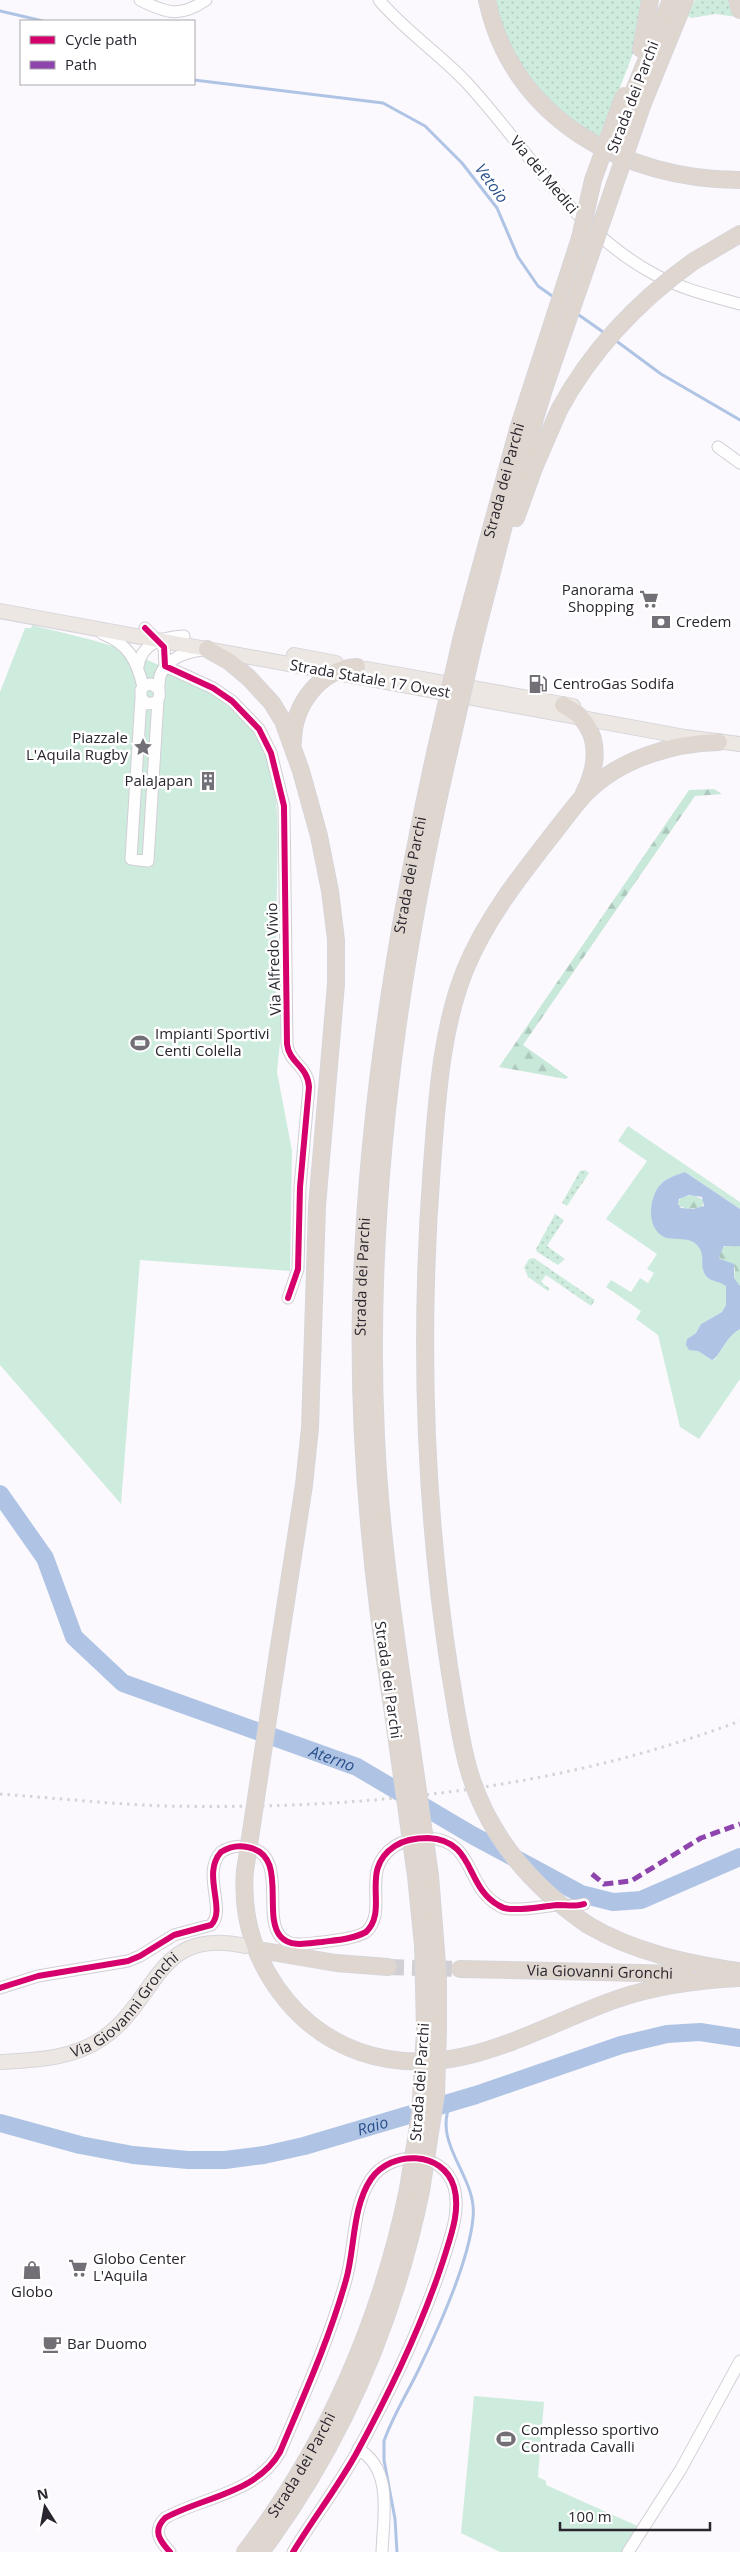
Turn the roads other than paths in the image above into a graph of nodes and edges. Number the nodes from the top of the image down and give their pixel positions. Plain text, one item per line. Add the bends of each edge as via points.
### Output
1 (140, 0) edge
2 (206, 0) edge
3 (379, 0) edge
4 (487, 0) edge
5 (650, 0) edge
6 (671, 0) edge
7 (685, 0) edge
8 (737, 0) edge
9 (740, 10) edge
10 (633, 99) junction
11 (740, 180) edge
12 (740, 234) edge
13 (740, 304) edge
14 (539, 384) junction
15 (718, 447) dead end
16 (740, 463) edge
17 (0, 604) edge
18 (0, 612) edge
19 (82, 625) junction
20 (145, 628) junction
21 (184, 636) junction
22 (468, 637) junction
23 (159, 640) junction
24 (207, 649) junction
25 (138, 666) junction
26 (165, 666) junction
27 (357, 667) junction
28 (334, 672) junction
29 (143, 687) junction
30 (158, 694) junction
31 (141, 698) junction
32 (563, 705) junction
33 (581, 718) junction
34 (740, 736) edge
35 (718, 742) junction
36 (740, 744) edge
37 (294, 749) junction
38 (579, 801) junction
39 (288, 1298) dead end
40 (584, 1904) dead end
41 (245, 1946) dead end
42 (265, 1951) dead end
43 (388, 1967) tunnel mouth
44 (460, 1969) tunnel mouth
45 (740, 1971) edge
46 (740, 1977) edge
47 (0, 1988) edge
48 (0, 2062) edge
49 (414, 2190) junction
50 (740, 2360) edge
51 (358, 2450) junction
52 (170, 2552) edge
53 (245, 2552) edge
54 (261, 2552) edge
55 (293, 2552) edge
56 (382, 2552) edge
57 (628, 2552) edge

1 - 2 street via 162,11 175,13
3 - 13 street, Via dei Medici via 466,82 567,204 594,231 654,274
4 - 11 highway via 496,31 514,67 543,104 577,134 636,164 678,174
5 - 10 highway
6 - 10 highway, Strada dei Parchi
7 - 10 highway, Strada dei Parchi
8 - 9 highway
10 - 14 highway, Strada dei Parchi, bridge
10 - 14 highway, Strada dei Parchi, bridge via 580,238
12 - 22 highway, bridge via 694,261 653,292 612,334 578,378 559,410 527,486 500,574
14 - 22 highway, Strada dei Parchi
15 - 16 street
17 - 20 main road, Strada Statale 17 Ovest
18 - 19 main road, Strada Statale 17 Ovest
19 - 23 main road, Strada Statale 17 Ovest
19 - 25 street via 121,643
20 - 21 main road, Strada Statale 17 Ovest
20 - 23 street
21 - 23 street
21 - 27 main road, Strada Statale 17 Ovest
22 - 49 highway, Strada dei Parchi, bridge via 403,911 387,1010 373,1119 361,1307 367,1503 376,1596 398,1703 438,1976 432,2030 433,2119
23 - 24 main road, Strada Statale 17 Ovest
23 - 25 street via 146,648
23 - 26 street via 166,651
24 - 26 street via 185,654
24 - 28 main road, Strada Statale 17 Ovest
24 - 37 highway via 238,668 266,695 280,714
25 - 29 street
26 - 30 street via 159,679
26 - 39 street, Via Alfredo Vivio via 220,692 253,721 266,742 282,792 287,1044 292,1057 306,1072 309,1088 300,1187 298,1268
27 - 28 highway
27 - 32 main road, Strada Statale 17 Ovest
28 - 33 main road, Strada Statale 17 Ovest
28 - 37 highway via 315,687 304,702 294,726
29 - 30 street via 151,684
29 - 31 street
30 - 31 street via 147,704
30 - 31 street via 148,861 131,859
32 - 33 highway
32 - 34 main road, Strada Statale 17 Ovest
33 - 35 main road, Strada Statale 17 Ovest
33 - 38 highway via 592,737 596,757 591,778
35 - 36 main road, Strada Statale 17 Ovest
35 - 38 highway via 690,744 640,758 599,782
37 - 46 highway, bridge via 325,863 337,957 317,1206 310,1428 245,1871 245,1905 253,1940 264,1968 281,1994 300,2016 325,2035 356,2051 383,2059 418,2062 458,2059 646,1990 685,1982
38 - 45 highway, bridge via 517,880 477,943 453,1008 442,1071 430,1189 424,1336 426,1427 439,1596 468,1768 494,1828 514,1858 539,1887 588,1925 620,1942 694,1964
40 - 47 street via 518,1910 502,1907 480,1887 458,1849 442,1840 419,1838 396,1846 379,1864 375,1877 375,1917 366,1932 353,1937 298,1944 283,1939 276,1928 268,1863 256,1850 236,1846 221,1852 213,1865 216,1915 211,1925 174,1935 128,1961 38,1976
41 - 48 main road, Via Giovanni Gronchi via 208,1943 179,1953 162,1968 126,2019 86,2048 54,2057
42 - 43 highway via 336,1963
44 - 46 highway, Via Giovanni Gronchi
49 - 53 highway, Strada dei Parchi via 382,2287 343,2388 291,2485
49 - 54 highway, Strada dei Parchi via 400,2276 362,2377 312,2476
50 - 57 street via 682,2469
51 - 52 street via 409,2351 431,2297 456,2212 452,2182 444,2169 425,2160 402,2159 388,2164 371,2179 365,2190 349,2270 334,2321 273,2464 247,2484 164,2518 158,2533
51 - 55 street
51 - 56 street via 369,2455 378,2469 384,2506

